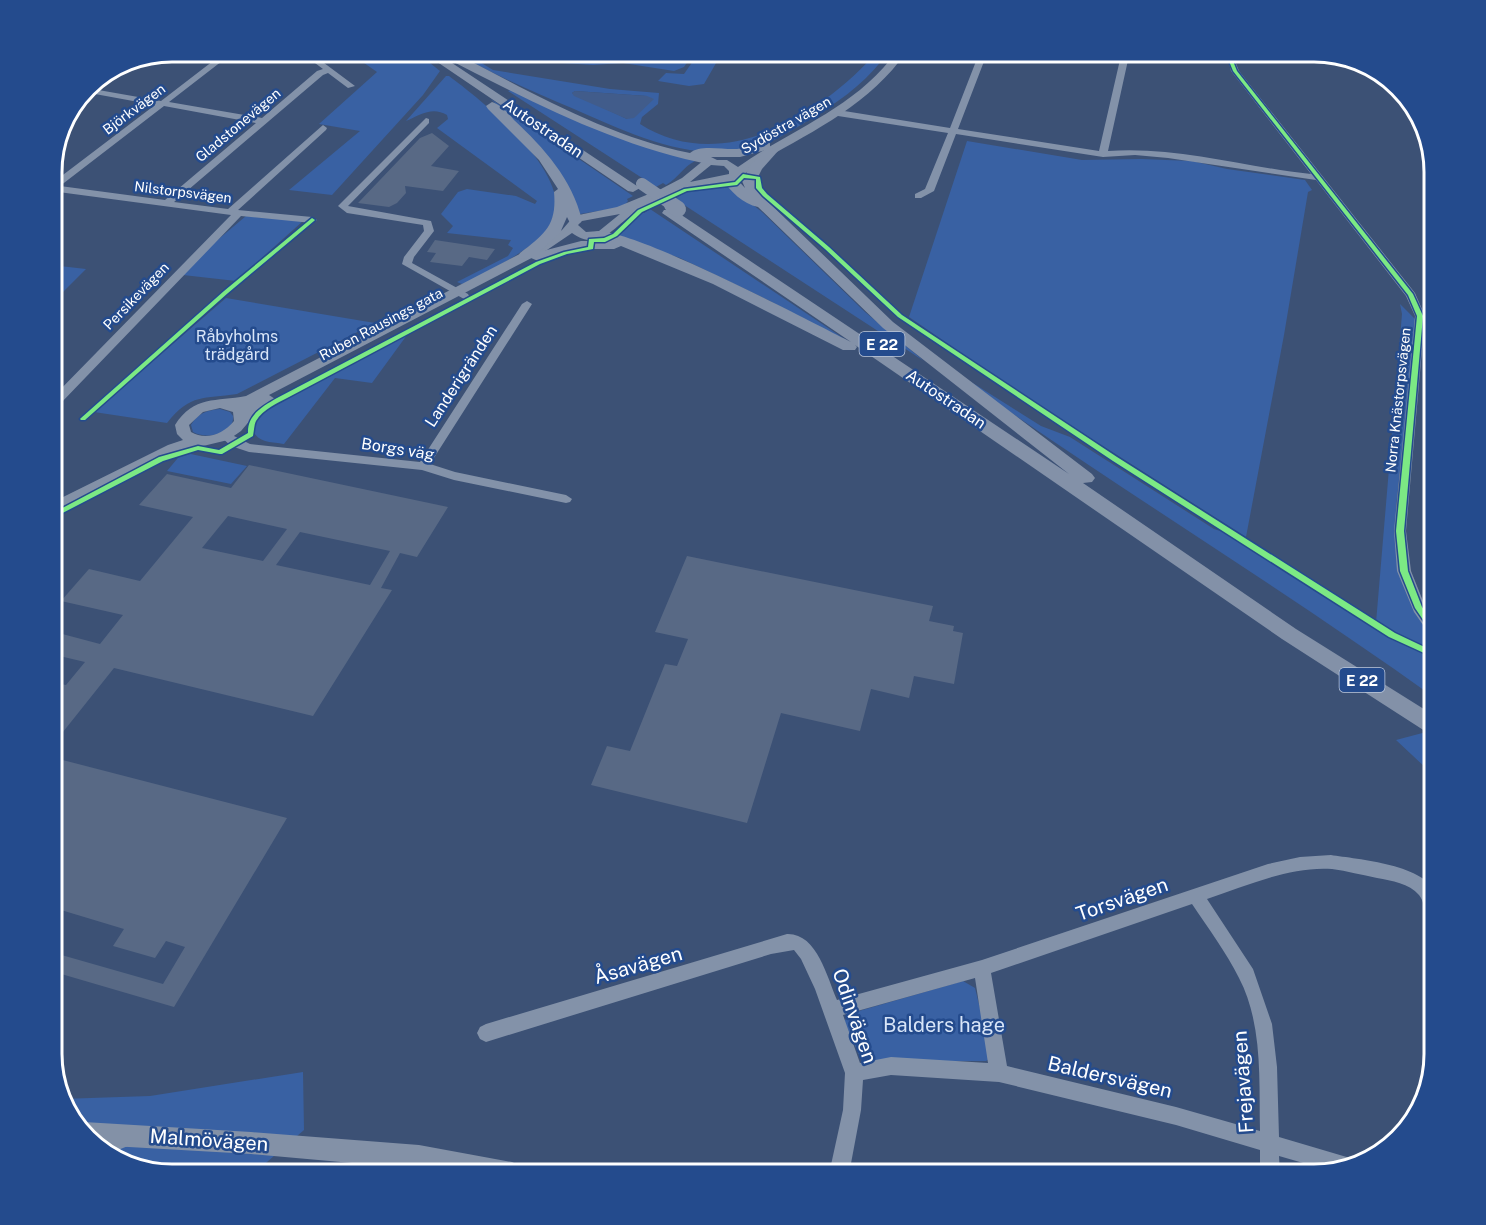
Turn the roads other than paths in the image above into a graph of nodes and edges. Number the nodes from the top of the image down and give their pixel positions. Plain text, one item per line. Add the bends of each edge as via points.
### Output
1 (217, 62) edge
2 (317, 62) edge
3 (449, 62) edge
4 (452, 62) edge
5 (457, 62) edge
6 (883, 62) edge
7 (893, 62) edge
8 (980, 62) edge
9 (1124, 62) edge
10 (1231, 62) edge
11 (328, 70) junction
12 (351, 86) dead end
13 (96, 92) edge
14 (165, 103) junction
15 (838, 113) junction
16 (262, 121) junction
17 (426, 121) dead end
18 (323, 128) dead end
19 (953, 131) junction
20 (768, 149) junction
21 (667, 150) junction
22 (1103, 154) junction
23 (718, 162) junction
24 (732, 177) junction
25 (557, 178) junction
26 (1320, 178) junction
27 (62, 180) edge
28 (62, 189) edge
29 (918, 196) dead end
30 (166, 204) junction
31 (767, 209) junction
32 (674, 211) junction
33 (234, 212) junction
34 (312, 220) dead end
35 (574, 223) junction
36 (594, 236) junction
37 (644, 250) junction
38 (532, 256) junction
39 (460, 294) junction
40 (527, 304) dead end
41 (62, 395) edge
42 (229, 404) junction
43 (958, 406) junction
44 (241, 421) junction
45 (182, 425) junction
46 (226, 436) junction
47 (199, 441) junction
48 (423, 466) junction
49 (1086, 478) junction
50 (62, 498) edge
51 (566, 499) dead end
52 (62, 504) edge
53 (1424, 615) edge
54 (1424, 704) edge
55 (1424, 720) edge
56 (1424, 886) edge
57 (1196, 896) junction
58 (802, 946) joint
59 (982, 968) junction
60 (831, 1010) junction
61 (486, 1033) dead end
62 (854, 1073) junction
63 (999, 1073) junction
64 (97, 1134) edge
65 (132, 1135) junction
66 (1269, 1143) junction
67 (109, 1144) edge
68 (1332, 1162) edge
69 (457, 1164) edge
70 (841, 1164) edge
71 (1270, 1164) edge

1 - 14 street, Björkvägen
2 - 11 street
3 - 25 highway via 524,136
4 - 32 highway, Autostradan / E 22
5 - 21 highway via 587,122
6 - 20 main road, Sydöstra vägen via 834,108
7 - 15 main road, Sydöstra vägen via 878,81
8 - 19 street
9 - 22 street
10 - 26 street, Norra Knästorpsvägen
11 - 12 street
11 - 16 street, Gladstonevägen
13 - 14 street
14 - 16 street
14 - 27 street, Björkvägen
15 - 19 street
15 - 20 main road, Sydöstra vägen
16 - 30 street, Gladstonevägen
17 - 39 street via 343,206 347,210 428,223 429,231 407,264
18 - 33 street, Persikevägen
19 - 22 street
19 - 29 street via 929,191
20 - 21 highway via 729,154
20 - 23 main road, Sydöstra vägen
20 - 24 main road, Sydöstra vägen
20 - 31 highway via 749,181 753,194
21 - 23 highway
22 - 26 street via 1198,158 1239,168
23 - 24 main road via 733,167
23 - 35 main road, Sydöstra vägen via 703,164 679,184 657,195 620,210 590,214
24 - 31 highway via 735,188
24 - 36 main road, Ruben Rausings gata via 689,186 632,210 609,231
25 - 35 highway via 571,203
25 - 38 highway via 561,220
26 - 53 street, Norra Knästorpsvägen via 1411,295 1419,311 1400,531 1404,571
28 - 30 street, Nilstorpsvägen
30 - 33 street, Nilstorpsvägen
31 - 49 highway via 888,325
32 - 43 highway, Autostradan / E 22
32 - 49 highway, Autostradan / E 22
33 - 34 street, Nilstorpsvägen
33 - 41 street, Persikevägen
35 - 36 main road via 577,232
35 - 38 main road, Ruben Rausings gata
36 - 37 highway
36 - 38 main road, Ruben Rausings gata via 565,242
37 - 38 highway via 591,244
37 - 43 highway via 772,307
38 - 39 main road, Ruben Rausings gata
39 - 42 main road, Ruben Rausings gata via 250,399
39 - 44 main road, Ruben Rausings gata via 258,405
40 - 48 street, Landerigränden
42 - 44 main road via 240,410
42 - 45 main road, Ruben Rausings gata via 200,408
43 - 55 highway, Autostradan / E 22 via 1289,634
44 - 46 main road, Ruben Rausings gata
45 - 47 main road via 188,437
45 - 50 main road, Ruben Rausings gata via 155,448
46 - 47 main road
46 - 48 street, Borgs väg via 249,448
47 - 52 main road via 165,451
48 - 51 street, Borgs väg
49 - 54 highway, Autostradan / E 22 via 1307,632
56 - 57 street, Torsvägen via 1405,876 1331,862 1268,871
57 - 59 street, Torsvägen
57 - 66 street, Frejavägen via 1247,975 1263,1024
58 - 60 street, Odinvägen
58 - 61 street, Åsavägen via 791,942 771,946
59 - 60 street, Torsvägen
59 - 63 street
60 - 62 street, Odinvägen
62 - 63 street, Baldersvägen via 891,1066
62 - 70 street, Odinvägen
63 - 66 street, Baldersvägen
64 - 65 main road, Malmövägen
65 - 67 street
65 - 69 main road, Malmövägen via 419,1157
66 - 68 street, Baldersvägen
66 - 71 street, Frejavägen

